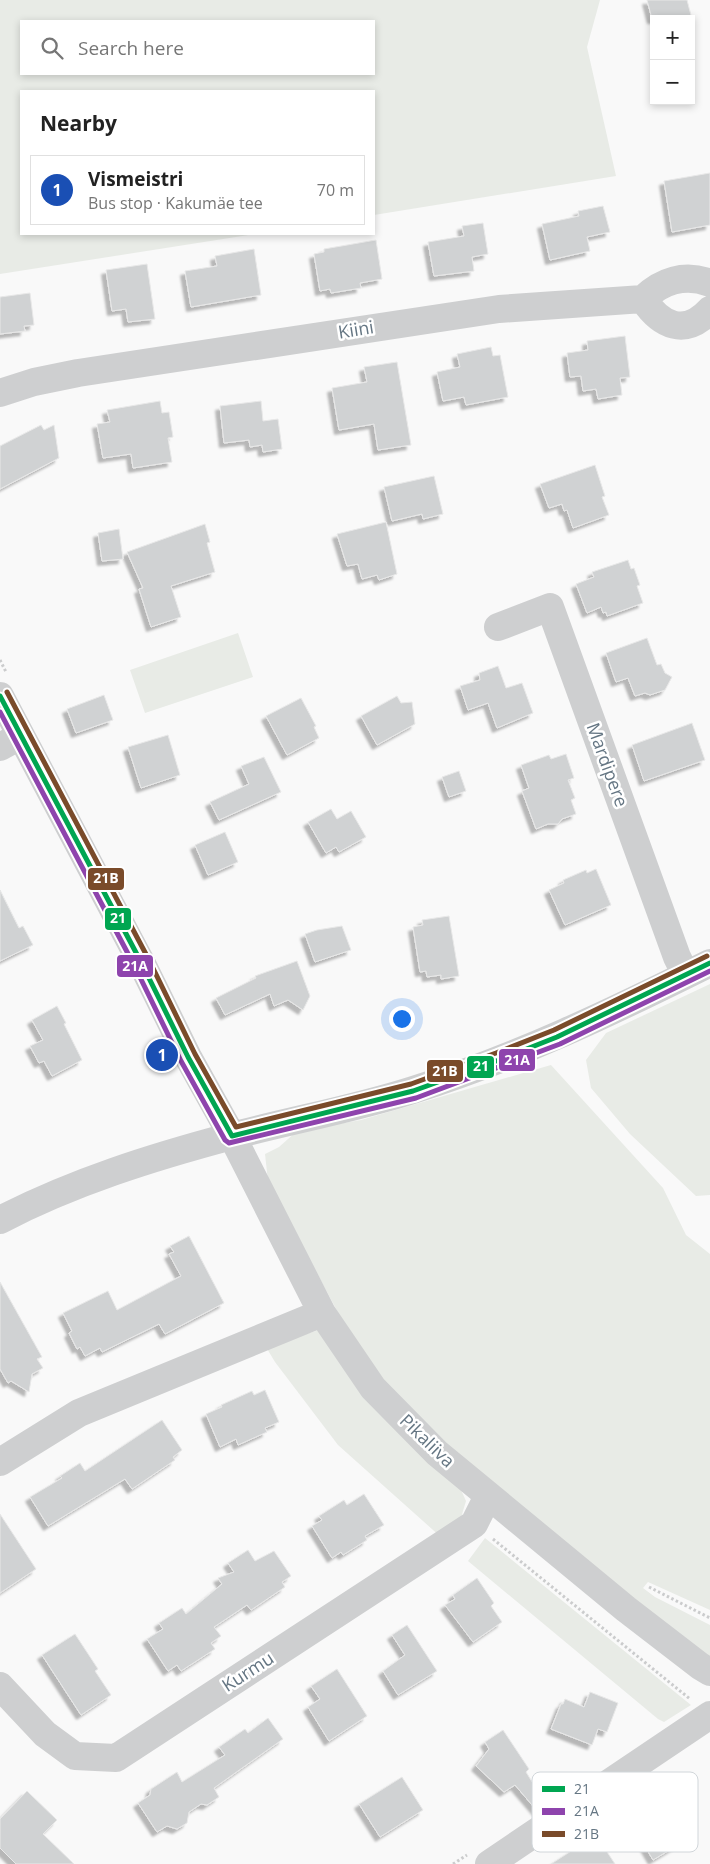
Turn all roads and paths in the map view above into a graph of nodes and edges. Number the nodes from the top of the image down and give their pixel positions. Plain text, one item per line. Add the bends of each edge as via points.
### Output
1 (710, 283) edge
2 (643, 299) junction
3 (710, 310) edge
4 (0, 393) edge
5 (498, 627) dead end
6 (0, 696) edge
7 (10, 741) edge
8 (710, 962) edge
9 (686, 975) junction
10 (232, 1136) junction
11 (0, 1220) edge
12 (322, 1313) junction
13 (0, 1462) edge
14 (488, 1496) junction
15 (474, 1524) junction
16 (649, 1587) dead end
17 (710, 1618) edge
18 (710, 1672) edge
19 (0, 1686) edge
20 (704, 1710) edge
21 (617, 1772) edge
22 (532, 1833) edge
23 (489, 1864) edge

1 - 2 street via 677,279 662,284
2 - 3 street via 658,317 680,325 692,323
2 - 4 street, Kiini via 499,309 78,373
5 - 9 street, Mardipere via 550,607
6 - 7 street, Pikaliiva
7 - 10 street, Pikaliiva via 141,962
8 - 9 street
9 - 10 street via 556,1037 413,1091
10 - 11 street via 106,1173
10 - 12 street, Pikaliiva
12 - 13 street via 79,1413
12 - 14 street, Pikaliiva via 373,1388 437,1453
14 - 15 street
14 - 18 street, Pikaliiva via 626,1609
15 - 19 street, Kurmu via 116,1758 75,1756 45,1734
15 - 20 path
16 - 17 path
20 - 21 street
22 - 23 street

